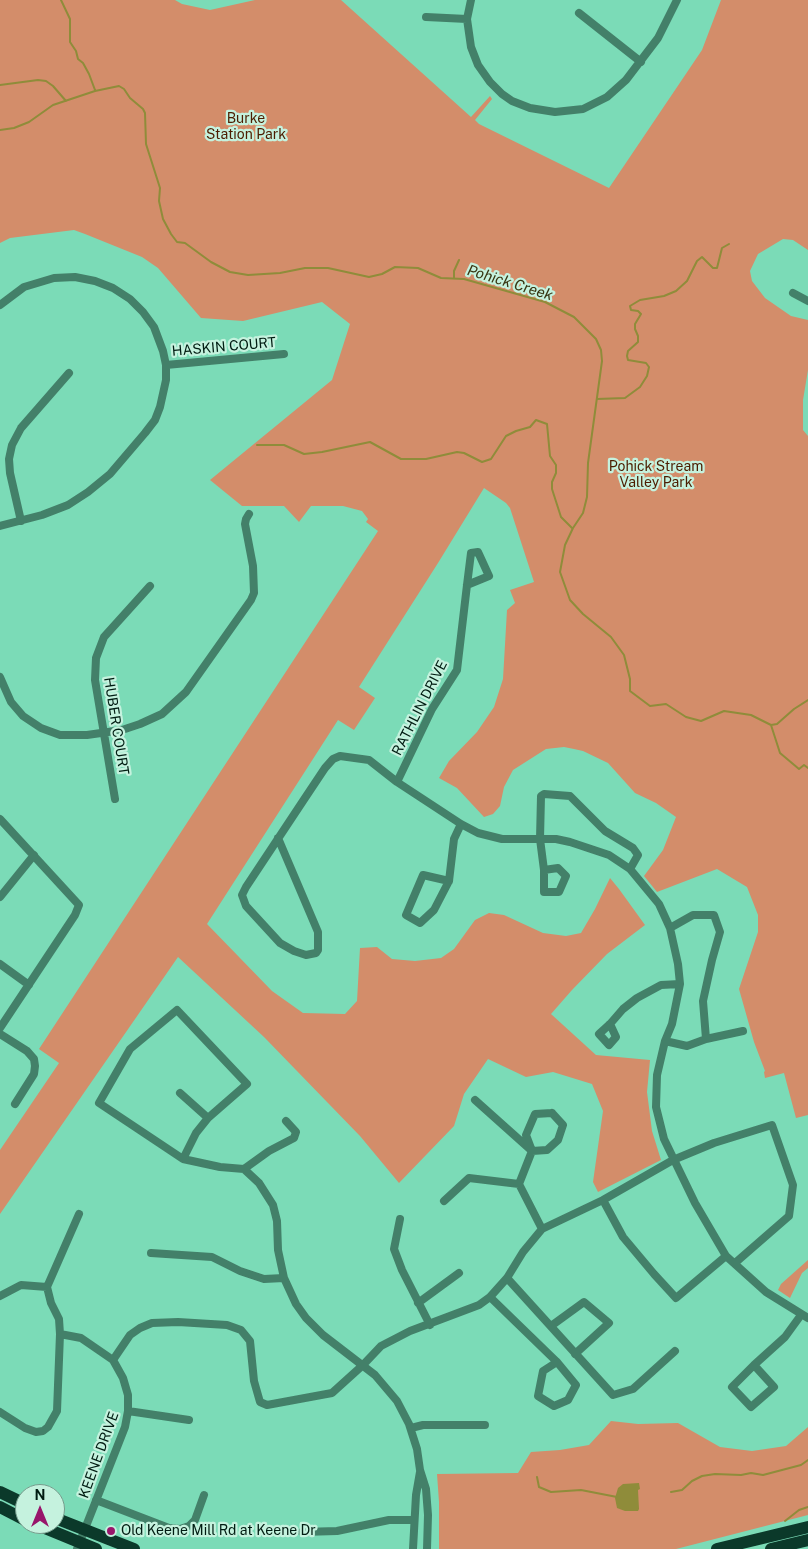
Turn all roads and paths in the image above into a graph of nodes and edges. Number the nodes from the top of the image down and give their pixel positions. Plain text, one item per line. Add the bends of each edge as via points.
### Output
1 (471, 0) edge
2 (677, 0) edge
3 (579, 13) dead end
4 (426, 17) dead end
5 (467, 19) junction
6 (641, 62) junction
7 (793, 293) dead end
8 (808, 301) edge
9 (0, 306) edge
10 (284, 354) dead end
11 (166, 365) junction
12 (69, 373) dead end
13 (249, 514) dead end
14 (21, 521) junction
15 (0, 526) edge
16 (467, 585) dead end
17 (150, 586) dead end
18 (0, 677) edge
19 (104, 733) junction
20 (397, 782) junction
21 (115, 799) dead end
22 (0, 819) edge
23 (461, 824) junction
24 (278, 838) junction
25 (540, 839) junction
26 (34, 854) junction
27 (630, 869) junction
28 (544, 870) dead end
29 (449, 881) junction
30 (0, 897) edge
31 (670, 928) junction
32 (0, 964) edge
33 (680, 984) junction
34 (29, 985) junction
35 (610, 1024) dead end
36 (0, 1028) edge
37 (743, 1031) dead end
38 (0, 1034) edge
39 (706, 1039) junction
40 (665, 1041) junction
41 (180, 1093) dead end
42 (475, 1100) dead end
43 (15, 1104) dead end
44 (208, 1118) junction
45 (286, 1120) dead end
46 (532, 1151) junction
47 (183, 1160) junction
48 (673, 1160) junction
49 (244, 1169) junction
50 (519, 1184) junction
51 (603, 1200) junction
52 (444, 1201) dead end
53 (79, 1214) dead end
54 (400, 1219) dead end
55 (542, 1228) junction
56 (152, 1253) dead end
57 (726, 1256) junction
58 (735, 1263) junction
59 (459, 1273) dead end
60 (284, 1278) junction
61 (507, 1278) junction
62 (47, 1287) junction
63 (0, 1296) edge
64 (490, 1297) junction
65 (418, 1303) junction
66 (805, 1317) edge
67 (430, 1325) junction
68 (551, 1326) junction
69 (60, 1334) junction
70 (675, 1351) dead end
71 (575, 1354) junction
72 (113, 1360) junction
73 (557, 1362) junction
74 (363, 1365) junction
75 (754, 1365) junction
76 (128, 1411) junction
77 (0, 1412) edge
78 (190, 1420) dead end
79 (485, 1425) dead end
80 (411, 1428) junction
81 (420, 1470) junction
82 (0, 1492) edge
83 (204, 1495) dead end
84 (15, 1499) edge
85 (96, 1500) junction
86 (0, 1507) edge
87 (15, 1515) edge
88 (414, 1520) junction
89 (65, 1522) edge
90 (808, 1527) edge
91 (83, 1530) junction
92 (302, 1532) dead end
93 (54, 1534) edge
94 (808, 1540) edge
95 (78, 1546) edge
96 (96, 1549) edge
97 (134, 1549) edge
98 (414, 1549) edge
99 (427, 1549) edge
100 (717, 1549) edge
101 (771, 1549) edge

1 - 5 street
2 - 6 street via 658,38
3 - 6 street
4 - 5 street
5 - 6 street via 471,47 486,77 502,94 530,108 555,112 583,109 607,97
7 - 8 street
9 - 11 street via 38,282 64,277 95,280 130,299 143,312 158,336
10 - 11 street, HASKIN COURT
11 - 14 street via 164,394 155,420 110,474 68,505
12 - 14 street via 21,428 12,445 10,473
13 - 19 street via 245,524 254,592 248,604 178,700 162,714 140,724
14 - 15 street
16 - 20 street, RATHLIN DRIVE via 457,670 432,709
17 - 19 street, HUBER COURT via 99,645 95,671
18 - 19 street via 16,709 41,728 70,736
19 - 21 street, HUBER COURT
20 - 23 street
20 - 24 street via 369,760 340,756 333,759
22 - 26 street
23 - 25 street via 478,833 502,839
23 - 29 street via 454,839
24 - 24 street via 316,926 318,950 311,955 285,947 243,902 243,892
25 - 27 street via 585,846 609,855
25 - 27 street via 542,795 570,796 605,831 637,852
25 - 28 street
26 - 30 street
26 - 34 street via 79,905
27 - 31 street via 659,904
29 - 29 street via 423,875 406,915 420,923 434,910
31 - 33 street
31 - 39 street via 693,915 714,915 720,932 703,1001
32 - 34 street
33 - 35 street via 661,985 645,993 623,1009
33 - 40 street
34 - 36 street
37 - 39 street
38 - 43 street via 34,1059 34,1074
39 - 40 street via 688,1046
40 - 48 street via 657,1075 656,1107
41 - 44 street
42 - 46 street
44 - 47 street via 196,1133
44 - 47 street via 247,1084 177,1010 130,1049 99,1103
45 - 49 street via 296,1132 294,1138
46 - 46 street via 526,1135 535,1114 552,1113 563,1125 558,1140 547,1150
46 - 50 street
47 - 49 street
48 - 51 street
48 - 57 street
48 - 58 street via 714,1142 772,1125 793,1185 788,1216
49 - 60 street via 272,1204
50 - 52 street via 469,1178
50 - 55 street
51 - 55 street
51 - 57 street via 623,1237 676,1298
53 - 62 street
54 - 65 street via 394,1250
55 - 61 street
56 - 60 street via 212,1256 264,1279
57 - 58 street
58 - 66 street via 766,1292
59 - 65 street
60 - 74 street via 296,1304 312,1325
61 - 64 street
61 - 68 street
62 - 63 street via 21,1285
62 - 69 street via 59,1319
64 - 67 street via 479,1305
64 - 73 street
65 - 67 street
66 - 75 street
67 - 74 street via 381,1346
68 - 71 street
68 - 71 street via 584,1302 609,1323
69 - 72 street, KEENE DRIVE via 81,1338
69 - 77 street via 57,1411 48,1427 36,1432
70 - 71 street via 633,1389 613,1395
72 - 74 street via 130,1335 152,1323 227,1325 241,1330 250,1341 257,1394 260,1402 267,1405 332,1393
72 - 76 street, KEENE DRIVE via 127,1389
73 - 73 street via 576,1385 568,1400 554,1406 538,1396 543,1371
74 - 80 street via 387,1388
75 - 75 street via 732,1387 751,1407 774,1387
76 - 78 street
76 - 85 street, KEENE DRIVE via 125,1427
79 - 80 street via 423,1425
80 - 81 street
81 - 88 street
81 - 99 street via 426,1489
82 - 84 main road
83 - 85 street via 195,1520 190,1526 180,1529 169,1528
85 - 91 street, KEENE DRIVE
86 - 87 main road
88 - 92 street via 389,1520 337,1531
88 - 98 street
89 - 91 main road
90 - 100 main road
91 - 95 street, KEENE DRIVE
91 - 97 main road
93 - 95 main road
94 - 101 main road
95 - 96 main road

